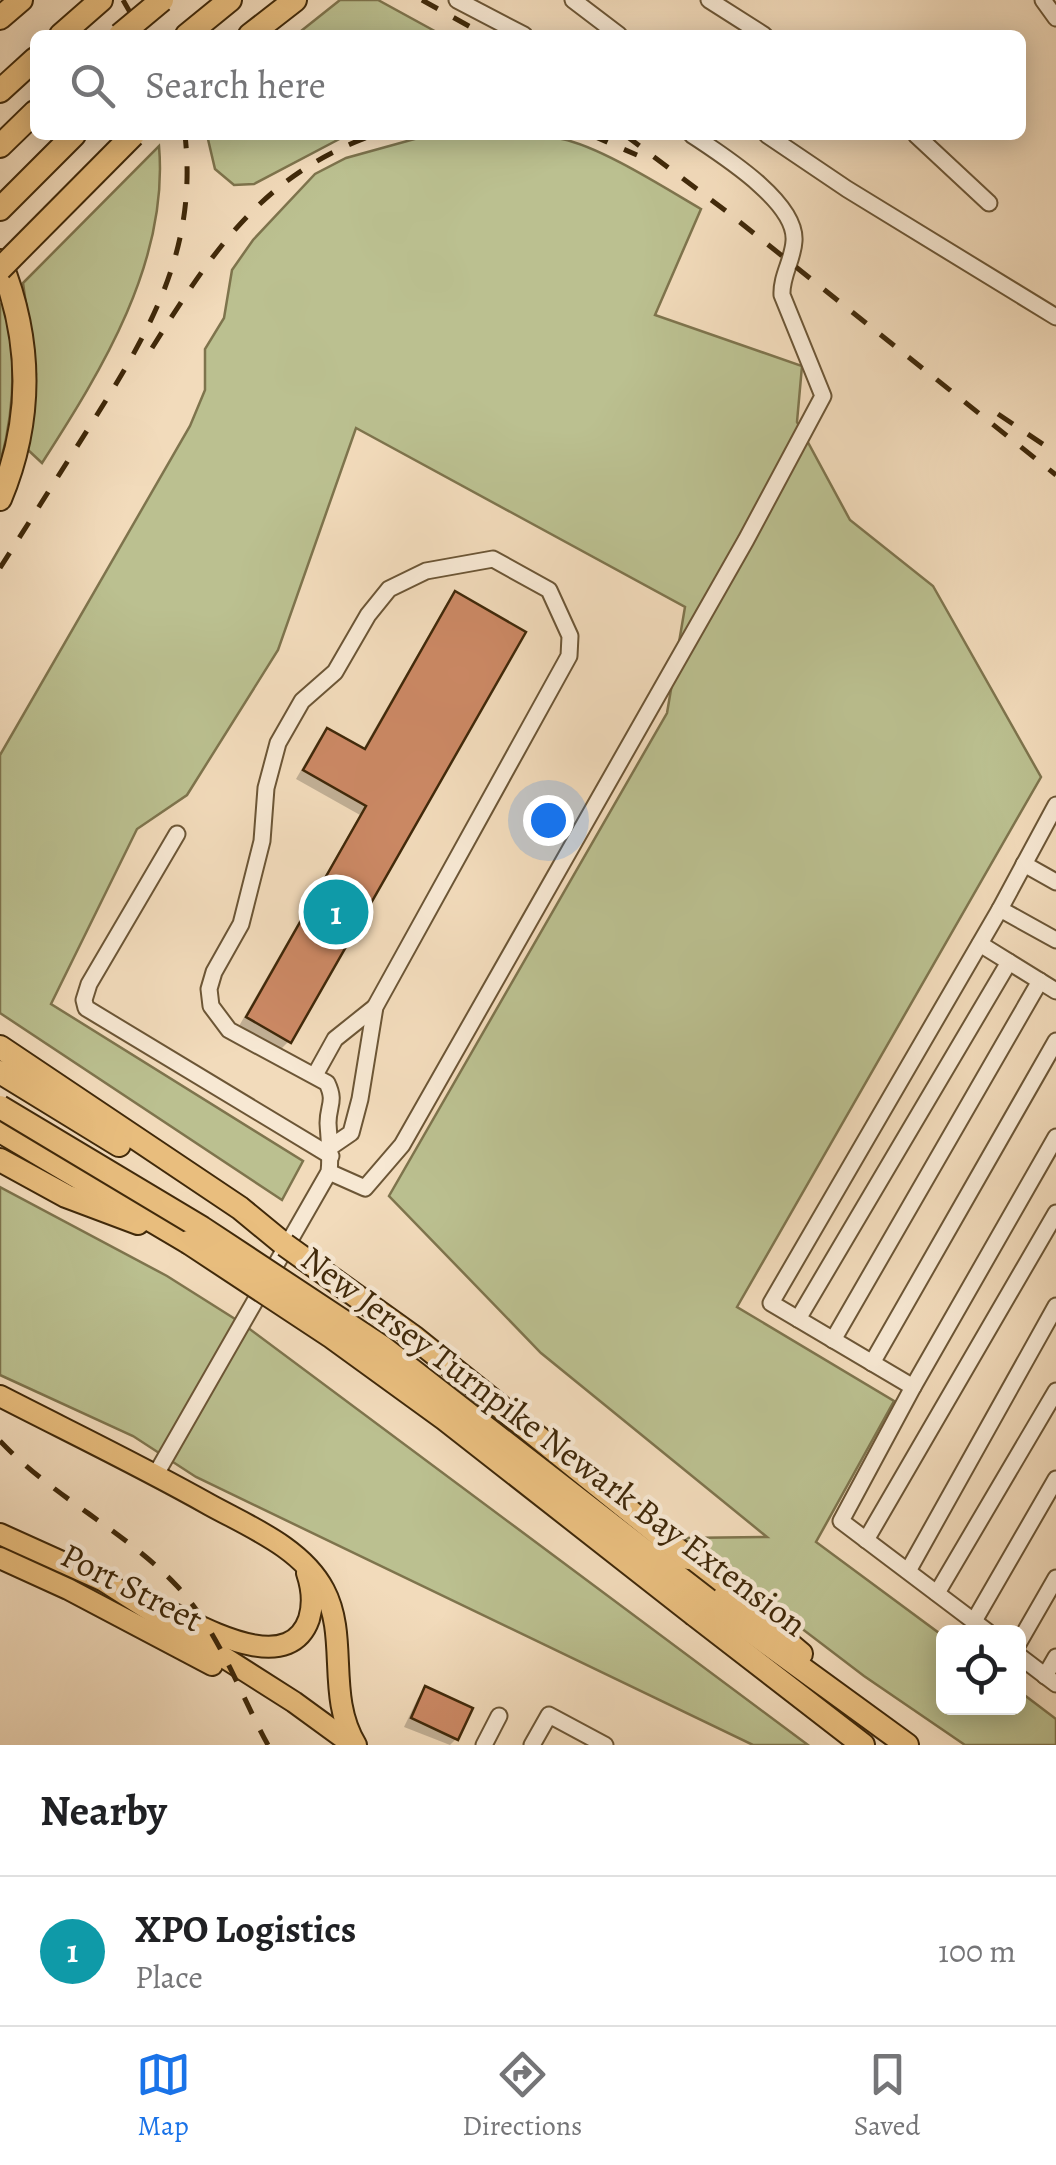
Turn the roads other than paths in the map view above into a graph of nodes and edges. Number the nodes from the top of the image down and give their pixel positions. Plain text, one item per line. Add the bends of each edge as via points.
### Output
1 (21, 0) edge
2 (101, 0) edge
3 (162, 0) edge
4 (230, 0) edge
5 (295, 0) edge
6 (457, 0) edge
7 (573, 0) edge
8 (709, 0) edge
9 (1042, 0) edge
10 (0, 18) edge
11 (1056, 18) edge
12 (67, 30) edge
13 (126, 30) edge
14 (193, 30) edge
15 (256, 30) edge
16 (514, 30) edge
17 (612, 30) edge
18 (756, 30) edge
19 (30, 63) edge
20 (0, 92) edge
21 (30, 117) edge
22 (69, 140) edge
23 (128, 140) edge
24 (699, 140) edge
25 (774, 140) edge
26 (921, 140) edge
27 (0, 146) edge
28 (988, 203) dead end
29 (0, 208) edge
30 (0, 260) edge
31 (0, 268) edge
32 (1056, 317) edge
33 (0, 499) edge
34 (1056, 805) edge
35 (1052, 824) edge
36 (177, 834) dead end
37 (1024, 864) junction
38 (1056, 882) edge
39 (1000, 909) junction
40 (1056, 940) edge
41 (980, 944) junction
42 (1008, 962) junction
43 (1040, 981) junction
44 (1056, 991) edge
45 (375, 1007) junction
46 (1056, 1041) edge
47 (0, 1047) edge
48 (0, 1072) edge
49 (315, 1076) junction
50 (0, 1108) edge
51 (0, 1131) edge
52 (1056, 1138) edge
53 (331, 1158) junction
54 (0, 1160) edge
55 (1056, 1212) edge
56 (188, 1242) junction
57 (285, 1245) junction
58 (1056, 1306) edge
59 (798, 1319) junction
60 (833, 1340) junction
61 (872, 1363) junction
62 (913, 1387) junction
63 (1056, 1391) edge
64 (0, 1396) edge
65 (156, 1474) junction
66 (1056, 1479) edge
67 (0, 1534) edge
68 (866, 1540) junction
69 (0, 1558) edge
70 (298, 1558) junction
71 (908, 1572) junction
72 (1056, 1578) edge
73 (104, 1581) junction
74 (937, 1594) junction
75 (701, 1608) junction
76 (974, 1622) junction
77 (978, 1625) edge
78 (1026, 1630) edge
79 (1056, 1657) edge
80 (1026, 1661) edge
81 (230, 1668) junction
82 (1051, 1680) edge
83 (856, 1709) junction
84 (499, 1716) dead end
85 (332, 1745) edge
86 (354, 1745) edge
87 (484, 1745) edge
88 (532, 1745) edge
89 (605, 1745) edge
90 (864, 1745) edge
91 (906, 1745) edge

1 - 10 highway
2 - 12 highway
3 - 13 highway, bridge
4 - 14 highway
5 - 15 highway
6 - 16 lane
7 - 17 lane
8 - 18 lane
9 - 11 lane
19 - 20 highway
21 - 27 highway
22 - 29 highway
23 - 31 highway, bridge
24 - 53 lane via 760,186 792,223 782,295 823,396 402,1146 365,1188
25 - 32 lane
26 - 28 lane
30 - 33 highway via 16,303 26,376 20,438
34 - 35 lane
35 - 37 lane
36 - 53 lane via 89,984 86,1008
37 - 38 lane
37 - 39 lane
39 - 40 lane
39 - 41 lane
41 - 42 lane
41 - 59 lane via 771,1303
42 - 43 lane
42 - 59 lane
43 - 44 lane
43 - 60 lane
45 - 49 lane via 335,1039
45 - 49 lane via 569,656 570,636 549,590 493,560 426,571 390,589 335,672 302,701 278,743 240,924 208,989 211,1006 229,1030
45 - 53 lane via 350,1133
46 - 61 lane
47 - 57 highway
48 - 57 highway
49 - 53 lane via 333,1097
50 - 75 highway, New Jersey Turnpike Newark Bay Extension, bridge via 202,1228 382,1347
51 - 56 highway, New Jersey Turnpike Newark Bay Extension
52 - 62 lane
53 - 65 lane
54 - 56 highway via 66,1196
55 - 68 lane
56 - 75 highway, New Jersey Turnpike Newark Bay Extension, bridge via 332,1337
57 - 83 highway, bridge via 402,1327 688,1558 781,1634
58 - 71 lane
59 - 60 lane
60 - 61 lane
61 - 62 lane
62 - 68 lane via 841,1520
63 - 74 lane
64 - 65 main road
65 - 70 main road
66 - 76 lane
67 - 73 main road, Port Street
68 - 71 lane
69 - 81 main road, Port Street
70 - 73 main road via 312,1588 310,1615 298,1636 272,1647 229,1638
70 - 86 main road via 316,1576 333,1613 342,1712
71 - 74 lane
72 - 78 lane
73 - 81 main road, Port Street
74 - 76 lane
75 - 83 highway, New Jersey Turnpike Newark Bay Extension
75 - 90 highway, New Jersey Turnpike Newark Bay Extension
76 - 77 lane
79 - 82 lane
80 - 82 lane
81 - 85 main road
81 - 86 main road
83 - 91 highway, New Jersey Turnpike Newark Bay Extension
84 - 87 lane
88 - 89 lane via 550,1715

